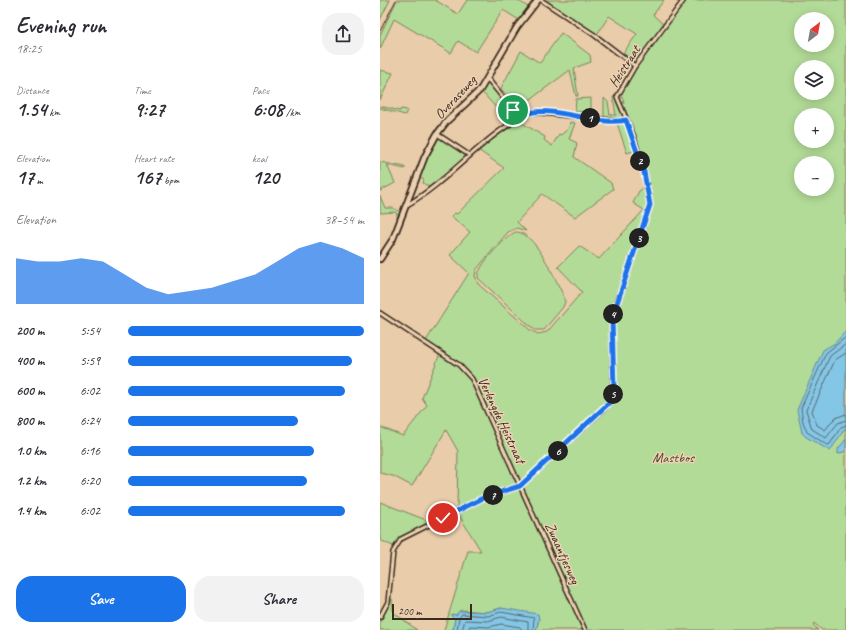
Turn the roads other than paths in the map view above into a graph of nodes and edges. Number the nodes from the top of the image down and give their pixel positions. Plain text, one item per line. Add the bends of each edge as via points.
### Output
1 (539, 0) edge
2 (684, 0) edge
3 (635, 66) junction
4 (487, 78) junction
5 (523, 115) junction
6 (626, 120) junction
7 (437, 134) junction
8 (469, 154) junction
9 (406, 205) junction
10 (380, 259) edge
11 (380, 313) edge
12 (520, 486) junction
13 (380, 617) edge
14 (585, 630) edge

1 - 3 street via 592,34
1 - 4 street, Overaseweg via 514,31
2 - 3 street, Heistraat
3 - 6 street, Heistraat via 617,96
4 - 5 street via 513,110
4 - 7 street, Overaseweg via 480,90 450,117
5 - 6 street via 536,111 603,120
5 - 8 street
6 - 12 street via 634,137 650,205 612,318 612,396 605,408
7 - 8 street
7 - 9 street, Overaseweg via 425,156
8 - 9 street via 430,191
9 - 10 street, Overaseweg via 393,239
11 - 12 street, Verlengde Heistraat via 467,372 496,429
12 - 13 street via 485,497 400,539 393,552 388,602
12 - 14 street, Zwaantjesweg

